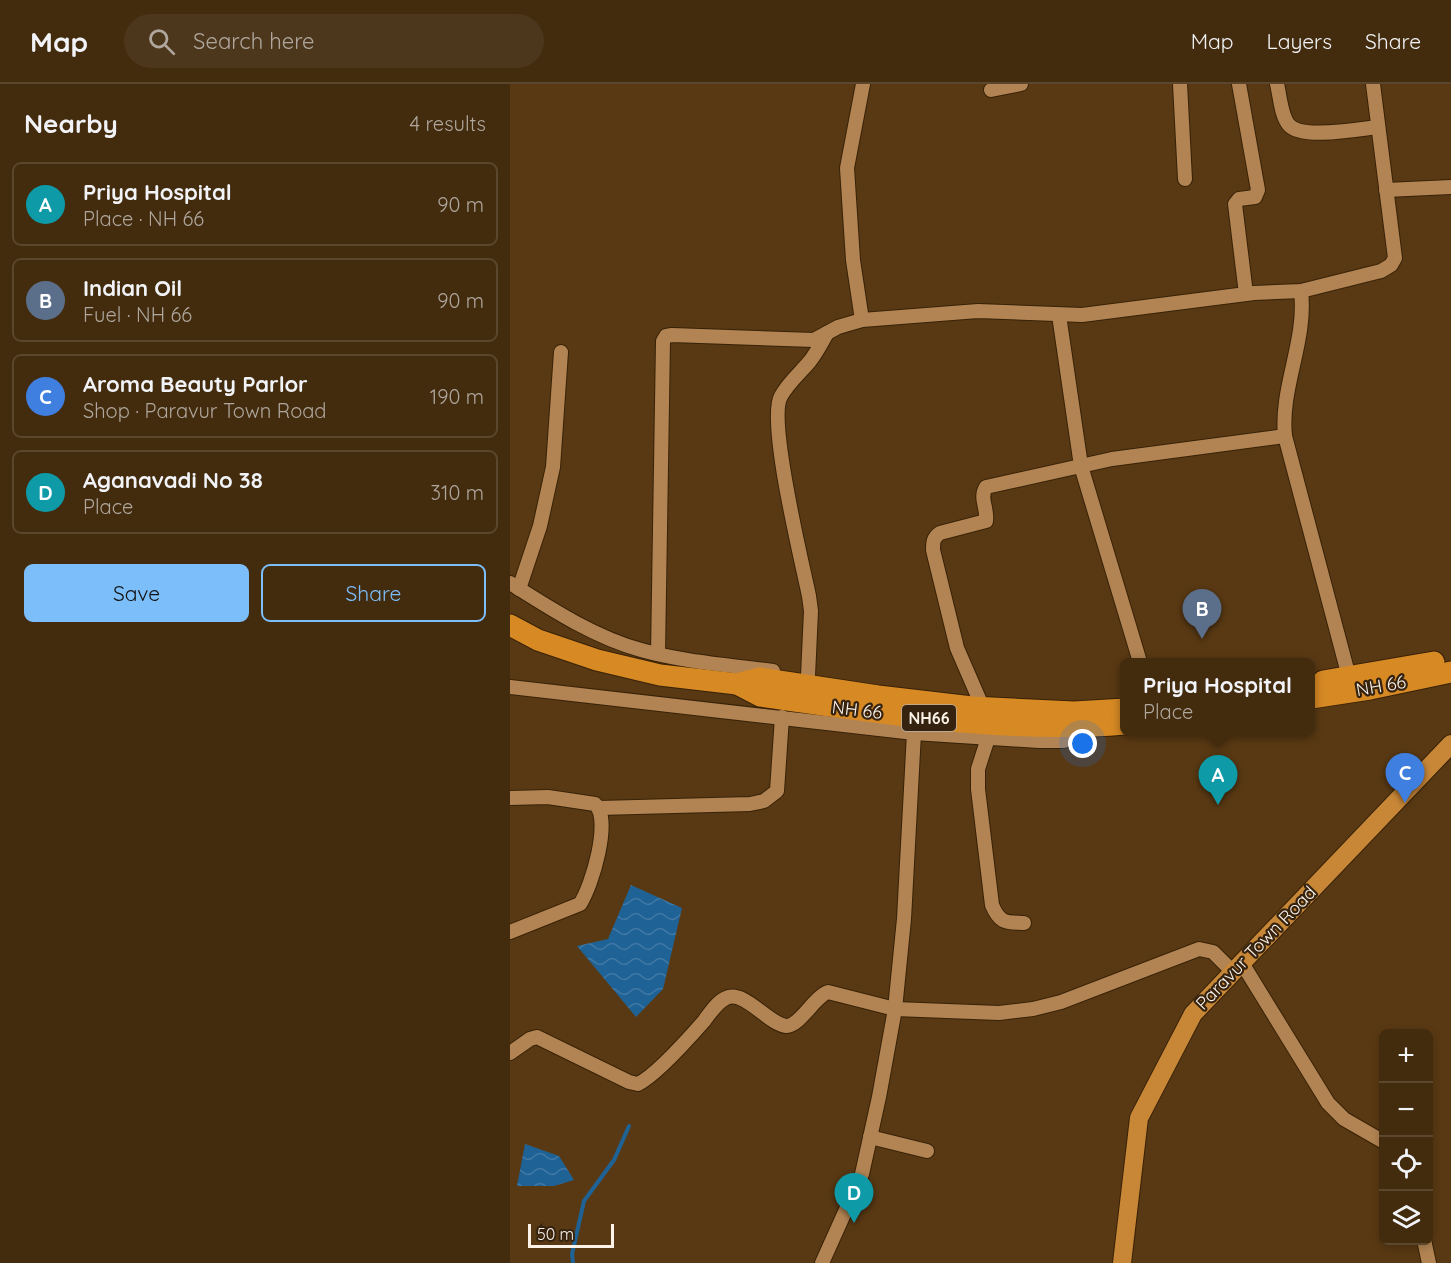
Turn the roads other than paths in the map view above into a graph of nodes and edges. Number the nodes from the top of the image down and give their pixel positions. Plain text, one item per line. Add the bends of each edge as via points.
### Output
1 (863, 84) edge
2 (1021, 84) edge
3 (1180, 84) edge
4 (1239, 84) edge
5 (1277, 84) edge
6 (1373, 84) edge
7 (992, 90) dead end
8 (1378, 127) junction
9 (1185, 179) dead end
10 (1451, 187) edge
11 (1386, 190) junction
12 (1301, 291) junction
13 (1246, 294) junction
14 (1059, 315) junction
15 (862, 320) junction
16 (828, 331) junction
17 (561, 352) dead end
18 (1285, 436) junction
19 (1081, 466) junction
20 (514, 586) edge
21 (510, 625) edge
22 (658, 654) junction
23 (1139, 658) edge
24 (1451, 658) edge
25 (1451, 672) edge
26 (808, 676) junction
27 (1348, 677) junction
28 (1315, 682) edge
29 (737, 684) junction
30 (510, 687) edge
31 (862, 694) junction
32 (1315, 697) edge
33 (983, 708) junction
34 (1120, 709) edge
35 (782, 717) junction
36 (1120, 724) edge
37 (1071, 727) junction
38 (914, 733) junction
39 (987, 738) junction
40 (1451, 744) edge
41 (510, 798) edge
42 (599, 808) junction
43 (1024, 923) dead end
44 (510, 932) edge
45 (1238, 968) junction
46 (895, 1009) junction
47 (510, 1053) edge
48 (870, 1137) junction
49 (1379, 1140) edge
50 (927, 1151) dead end
51 (1425, 1245) edge
52 (822, 1263) edge
53 (1122, 1263) edge
54 (1429, 1263) edge

1 - 15 street via 847,168 853,260
2 - 7 street
3 - 9 street
4 - 13 street via 1258,190 1255,196 1239,199 1235,204
5 - 8 street via 1285,117 1294,129 1312,133
6 - 8 street
8 - 11 street
10 - 11 street
11 - 12 street via 1393,263 1379,272
12 - 13 street
12 - 18 street via 1303,316 1284,408
13 - 14 street
14 - 15 street via 978,311
14 - 19 street
15 - 16 street
16 - 22 street via 814,340 672,335 664,338
16 - 26 street via 780,397 777,412 778,436 811,611
17 - 20 street via 553,467 540,526
18 - 19 street
18 - 27 street
19 - 23 street
19 - 33 street via 986,487 986,521 934,537 933,550 957,648
20 - 22 street via 594,632
21 - 29 highway, NH 66 / NH66 via 538,640 597,660 660,675
22 - 26 street
24 - 27 highway, NH 66
25 - 32 highway, NH 66
26 - 31 street via 852,683
27 - 28 highway, NH 66
29 - 31 highway, NH 66 / NH66 via 760,678
29 - 37 highway, NH 66 / NH66 via 760,696 901,715 1010,726
30 - 35 street
31 - 33 highway, NH 66 / NH66
33 - 34 highway, NH 66 / NH66 via 1074,712
35 - 38 street
35 - 42 street via 777,791 764,801
36 - 37 highway, NH 66 / NH66
37 - 39 street via 1064,741
38 - 39 street
38 - 46 street
39 - 43 street via 978,769 978,789 992,905 1002,921
40 - 45 main road, Paravur Town Road
41 - 42 street via 584,801
42 - 44 street via 602,822 594,871 580,904
45 - 46 street via 1213,952 1199,949 1033,1010 999,1013
45 - 49 street via 1328,1103 1344,1119
45 - 53 main road, Paravur Town Road via 1193,1014 1139,1118
46 - 47 street via 828,992 787,1026 730,996 638,1084 537,1037
46 - 48 street
48 - 50 street
48 - 52 street via 862,1174
51 - 54 street

